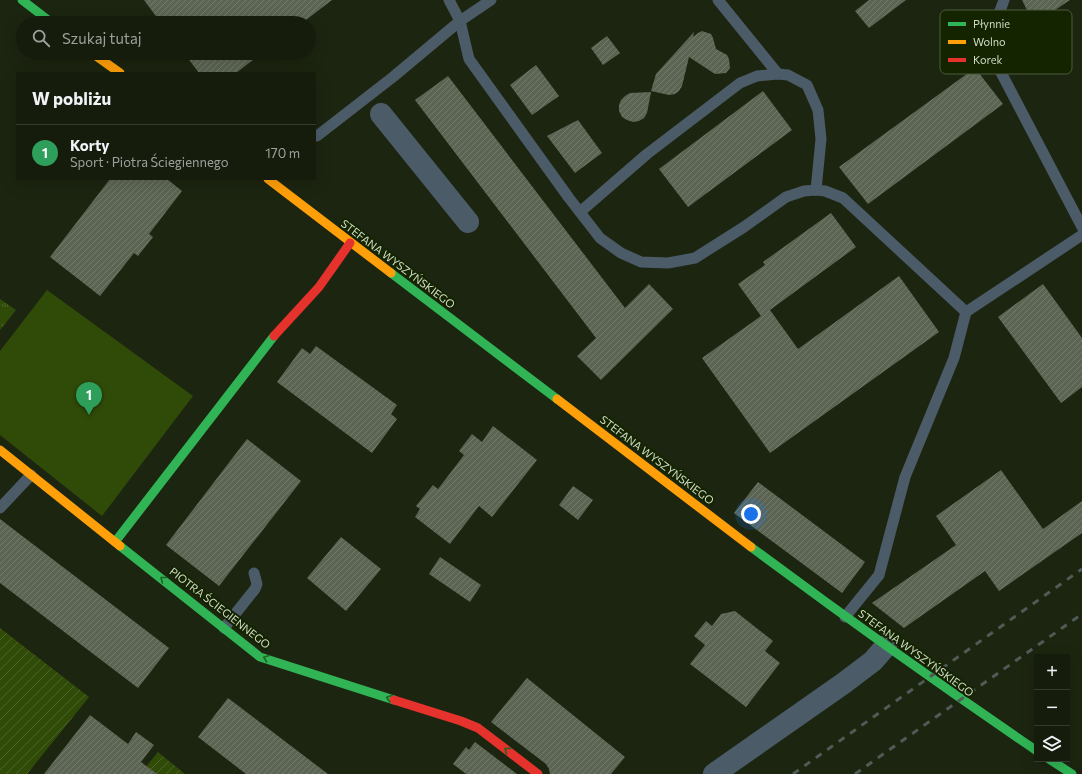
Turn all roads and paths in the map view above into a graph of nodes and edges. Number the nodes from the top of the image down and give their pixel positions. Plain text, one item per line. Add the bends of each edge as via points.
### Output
1 (22, 0) edge
2 (449, 0) edge
3 (491, 0) edge
4 (718, 0) edge
5 (1004, 0) edge
6 (1000, 10) edge
7 (43, 16) edge
8 (460, 21) junction
9 (102, 60) edge
10 (119, 72) edge
11 (778, 74) junction
12 (1002, 74) edge
13 (367, 97) junction
14 (381, 114) joint
15 (317, 136) dead end
16 (269, 180) edge
17 (816, 190) junction
18 (580, 212) junction
19 (468, 222) dead end
20 (1082, 228) edge
21 (1082, 235) edge
22 (350, 243) junction
23 (966, 312) junction
24 (0, 450) edge
25 (31, 475) junction
26 (0, 508) edge
27 (115, 542) junction
28 (254, 573) dead end
29 (845, 617) junction
30 (224, 628) junction
31 (886, 646) junction
32 (1034, 749) edge
33 (1054, 762) edge
34 (538, 774) edge
35 (714, 774) edge
36 (1072, 774) edge

1 - 7 street
2 - 8 lane
3 - 8 lane
4 - 11 lane
5 - 6 lane
8 - 13 lane
8 - 18 lane via 469,59
9 - 10 street
11 - 17 lane via 788,75 807,85 818,110 821,139
11 - 18 lane via 757,76 740,84 648,154
12 - 20 lane
13 - 14 lane
13 - 15 lane
14 - 19 street
16 - 22 street, STEFANA WYSZYŃSKIEGO
17 - 18 lane via 786,197 695,258 668,263 640,262 621,253 600,238
17 - 23 lane via 843,198
21 - 23 lane
22 - 27 street via 318,287 276,333
22 - 29 street, STEFANA WYSZYŃSKIEGO
23 - 29 lane via 954,358 905,477 879,575
24 - 25 street, PIOTRA ŚCIEGIENNEGO
25 - 26 lane
25 - 27 street, PIOTRA ŚCIEGIENNEGO
30 -> 27 street, PIOTRA ŚCIEGIENNEGO
28 - 30 lane via 257,584 255,589
29 - 31 street, STEFANA WYSZYŃSKIEGO
34 -> 30 street, PIOTRA ŚCIEGIENNEGO via 478,728 260,657
31 - 32 street, STEFANA WYSZYŃSKIEGO
31 - 35 street via 844,683
33 - 36 street

